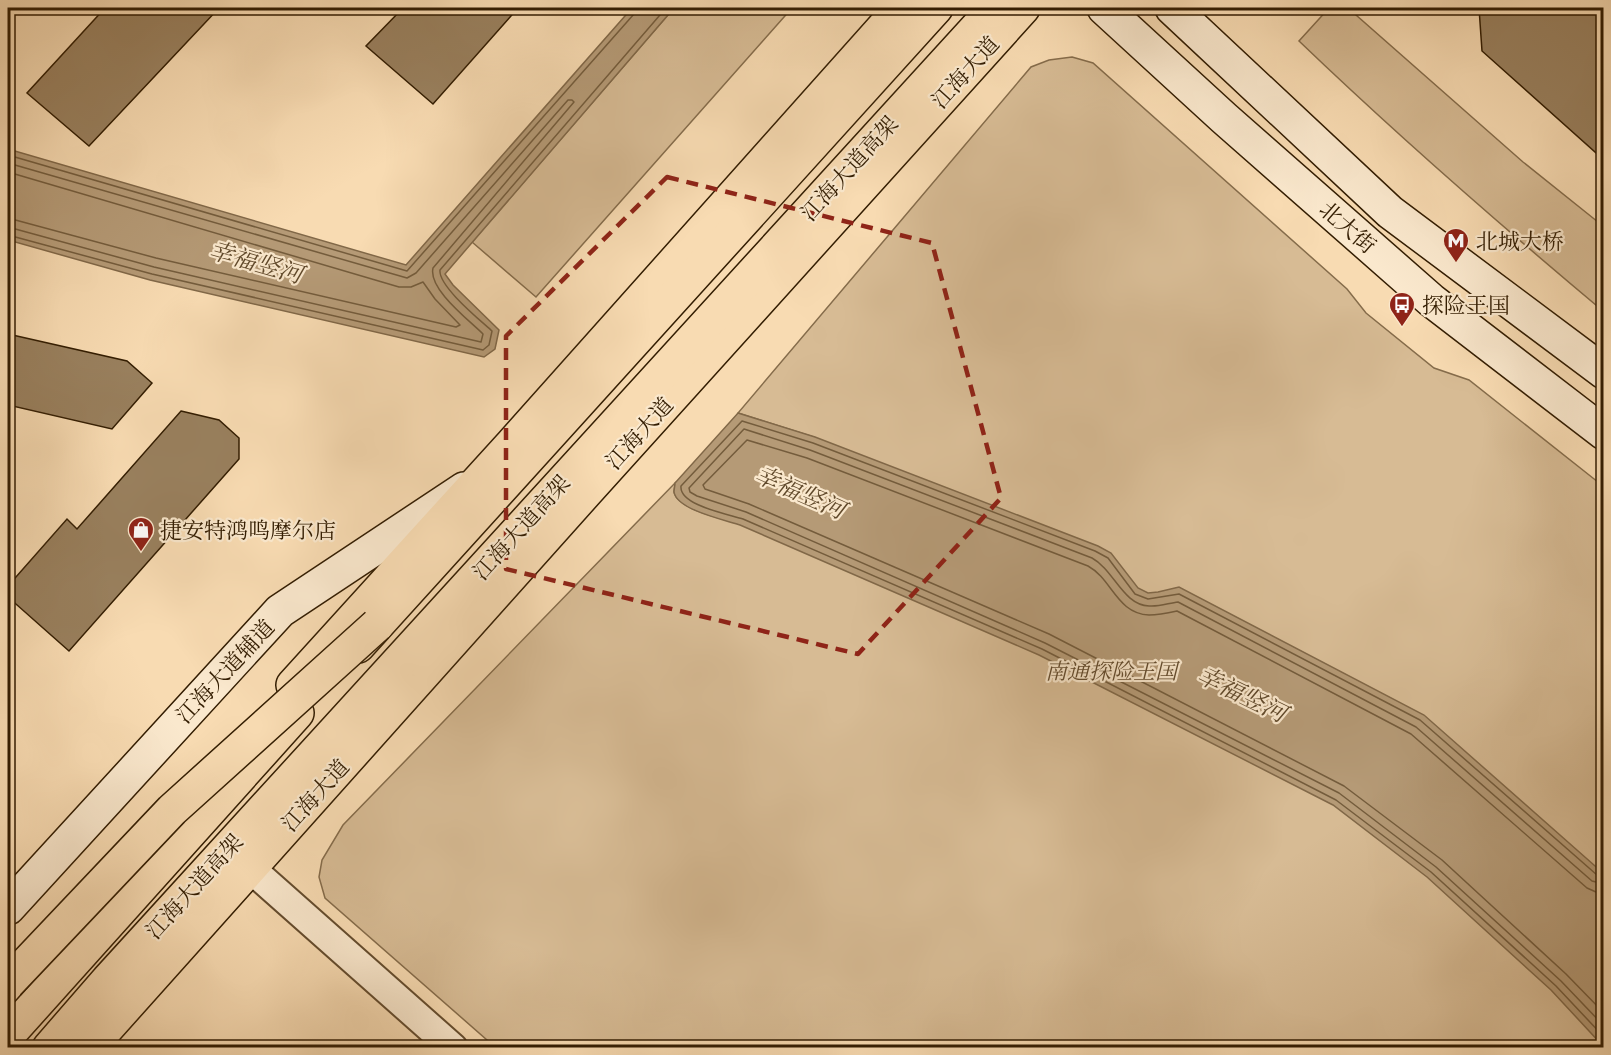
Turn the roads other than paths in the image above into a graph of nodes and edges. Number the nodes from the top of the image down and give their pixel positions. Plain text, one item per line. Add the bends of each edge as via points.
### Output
1 (901, 8) edge
2 (936, 8) edge
3 (995, 8) edge
4 (1023, 8) edge
5 (1104, 8) edge
6 (1172, 8) edge
7 (1604, 372) edge
8 (1604, 433) edge
9 (480, 478) junction
10 (376, 625) junction
11 (250, 868) junction
12 (8, 908) edge
13 (8, 983) edge
14 (8, 1000) edge
15 (8, 1035) edge
16 (49, 1047) edge
17 (88, 1047) edge
18 (453, 1047) edge

1 - 9 main road
2 - 10 main road, 江海大道高架
3 - 16 main road, 江海大道高架
4 - 11 main road, 江海大道
5 - 8 main road, 北大街 via 1431,300
6 - 7 main road, 北大街 via 1390,212
9 - 12 main road, 江海大道辅道 via 280,611
9 - 14 main road
10 - 13 main road, bridge via 172,810
10 - 15 main road, 江海大道高架, bridge
11 - 17 main road, 江海大道
11 - 18 street

